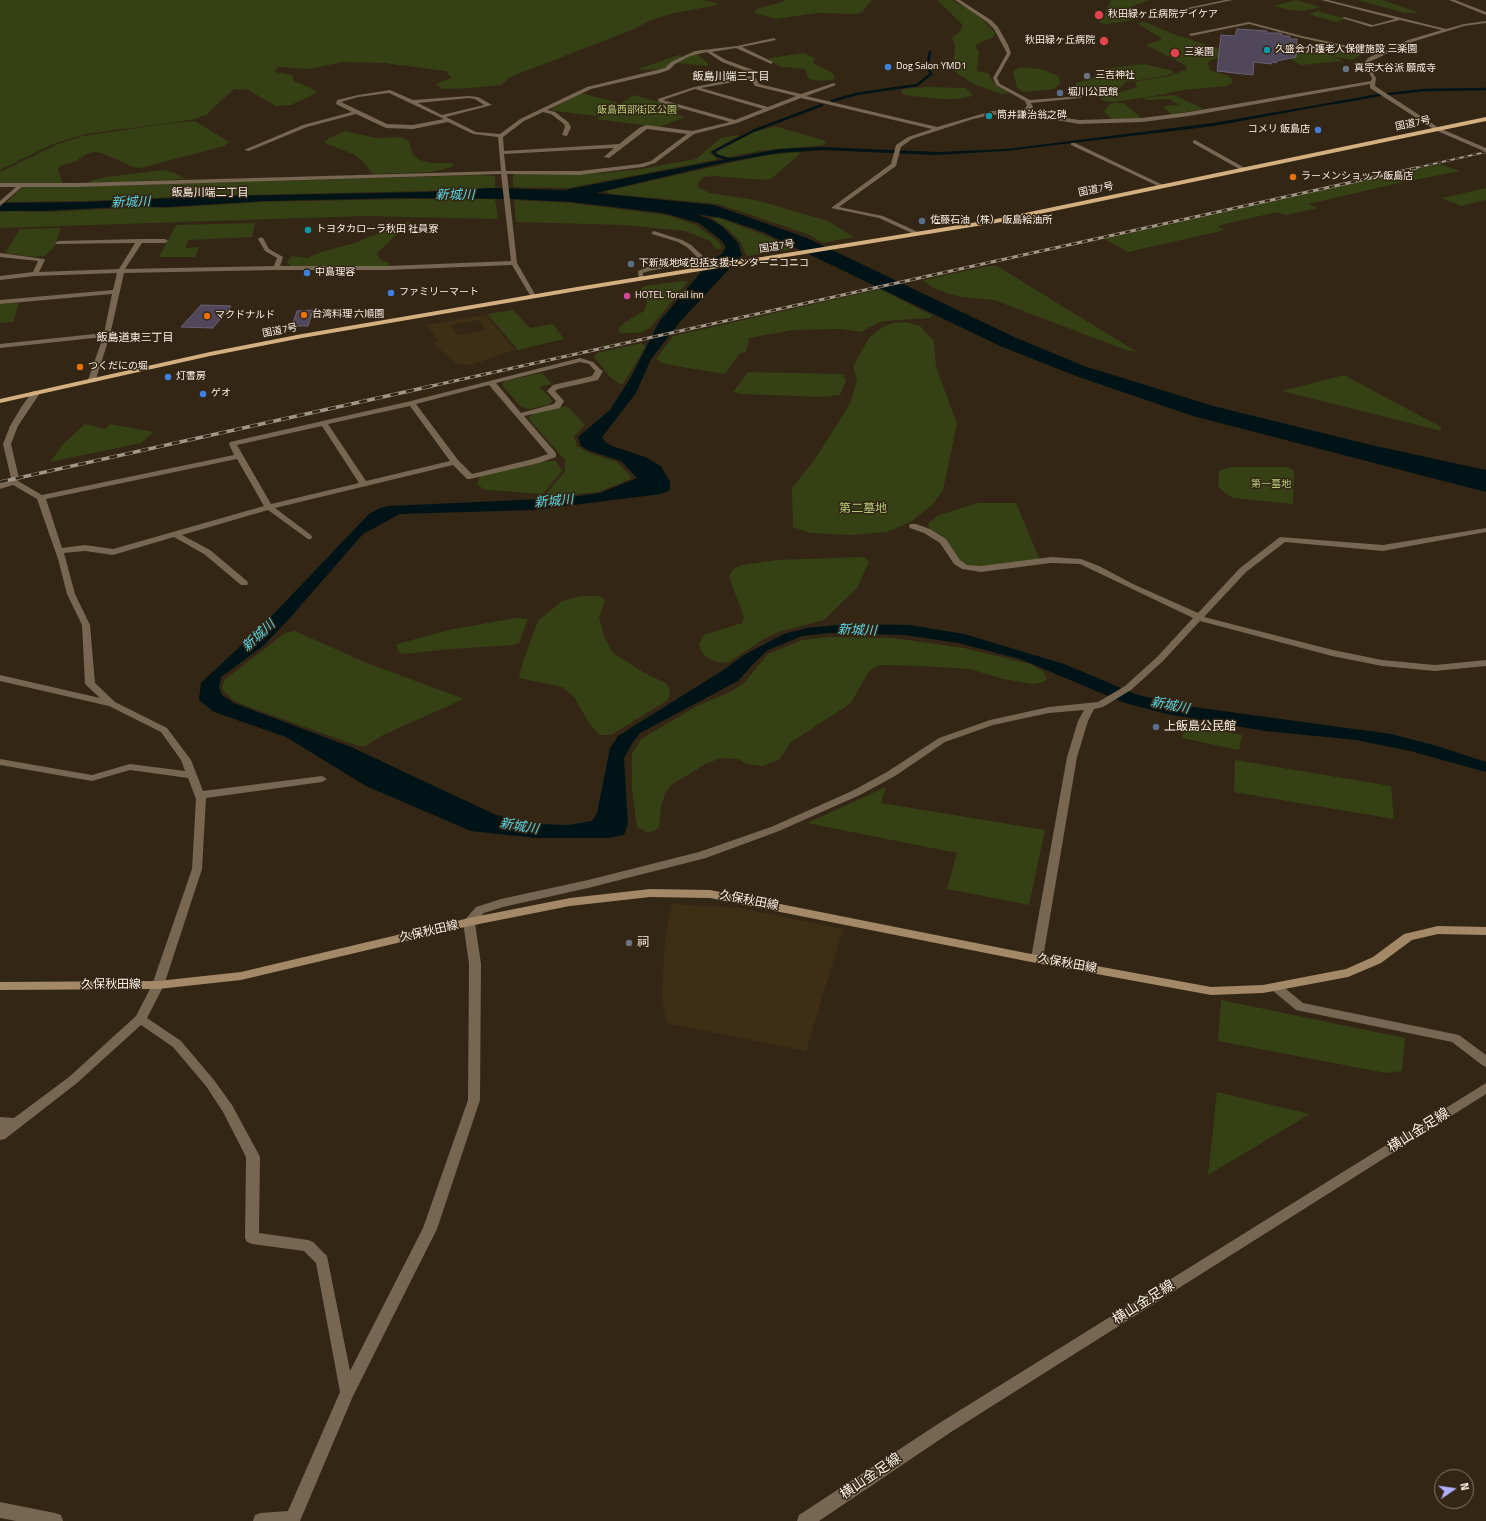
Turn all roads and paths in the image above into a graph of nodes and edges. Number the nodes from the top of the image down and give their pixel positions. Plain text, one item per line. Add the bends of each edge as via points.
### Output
1 (957, 0) edge
2 (1231, 0) edge
3 (1323, 0) edge
4 (1451, 0) edge
5 (1486, 14) edge
6 (1156, 15) dead end
7 (1344, 18) dead end
8 (1400, 19) junction
9 (1486, 22) edge
10 (1446, 30) junction
11 (1191, 35) dead end
12 (774, 39) dead end
13 (737, 47) junction
14 (708, 51) junction
15 (1381, 54) junction
16 (771, 63) dead end
17 (753, 76) junction
18 (1374, 82) junction
19 (834, 84) dead end
20 (694, 88) junction
21 (801, 96) junction
22 (1080, 97) dead end
23 (412, 102) junction
24 (1028, 102) junction
25 (768, 109) junction
26 (541, 110) junction
27 (1025, 110) junction
28 (357, 112) junction
29 (442, 116) junction
30 (1486, 119) edge
31 (448, 120) junction
32 (735, 122) junction
33 (937, 129) junction
34 (1437, 129) junction
35 (692, 133) junction
36 (565, 134) dead end
37 (501, 136) junction
38 (1195, 142) dead end
39 (1073, 144) dead end
40 (620, 146) junction
41 (247, 150) dead end
42 (1486, 150) edge
43 (502, 154) junction
44 (607, 158) dead end
45 (1243, 169) junction
46 (505, 175) junction
47 (0, 185) edge
48 (19, 186) junction
49 (1162, 186) junction
50 (0, 204) edge
51 (654, 233) dead end
52 (916, 233) junction
53 (165, 240) dead end
54 (261, 240) dead end
55 (140, 241) junction
56 (58, 243) dead end
57 (0, 255) edge
58 (514, 263) junction
59 (276, 268) junction
60 (121, 271) junction
61 (35, 274) junction
62 (0, 278) edge
63 (641, 279) junction
64 (115, 292) junction
65 (533, 296) junction
66 (0, 302) edge
67 (107, 335) junction
68 (0, 346) edge
69 (92, 380) junction
70 (491, 382) junction
71 (36, 393) junction
72 (0, 402) edge
73 (412, 403) junction
74 (520, 415) junction
75 (324, 424) junction
76 (239, 456) junction
77 (455, 462) junction
78 (14, 482) junction
79 (364, 484) junction
80 (0, 487) edge
81 (41, 498) junction
82 (269, 507) junction
83 (913, 526) dead end
84 (1486, 530) edge
85 (174, 534) junction
86 (308, 537) dead end
87 (60, 551) junction
88 (244, 583) dead end
89 (1199, 618) junction
90 (1486, 663) edge
91 (0, 678) edge
92 (112, 704) junction
93 (1095, 706) junction
94 (0, 762) edge
95 (191, 775) junction
96 (322, 779) dead end
97 (200, 795) junction
98 (588, 884) junction
99 (592, 899) junction
100 (468, 922) junction
101 (1486, 931) edge
102 (1037, 958) junction
103 (158, 985) junction
104 (0, 986) edge
105 (1276, 987) junction
106 (140, 1018) junction
107 (1486, 1062) edge
108 (1486, 1088) edge
109 (0, 1122) edge
110 (16, 1123) junction
111 (0, 1135) edge
112 (347, 1392) junction
113 (0, 1510) edge
114 (292, 1520) edge
115 (56, 1521) edge
116 (261, 1521) edge
117 (805, 1521) edge

1 - 24 street via 979,13 996,28 1009,53 995,78 998,85
2 - 6 street
3 - 8 street
4 - 5 street
7 - 8 street via 1373,26
8 - 10 street
9 - 10 street
10 - 15 street via 1410,41
11 - 15 street via 1249,23
12 - 13 street
13 - 14 street
13 - 16 street
14 - 17 street via 724,61 754,72
14 - 26 street via 688,55 673,63 667,70 589,88
15 - 18 street via 1367,62
17 - 20 street
17 - 21 street via 757,84
18 - 27 street via 1142,120 1080,122 1044,117
18 - 34 street via 1372,87
19 - 21 street
20 - 25 street
20 - 32 street via 660,100
21 - 25 street
21 - 33 street
22 - 24 street
23 - 28 street via 390,91 339,101 338,103
23 - 29 street
23 - 29 street via 469,97 489,106
24 - 27 street via 1030,107
25 - 32 street
26 - 36 street via 553,113 566,123 568,127
26 - 37 street
27 - 33 street via 992,113
28 - 31 street via 386,126 424,125
28 - 41 street via 305,126
29 - 31 street
30 - 34 highway, 国道7号
31 - 37 street via 475,133
32 - 35 street
33 - 52 street via 910,138 898,146 894,165 834,208 881,217
34 - 42 street
34 - 45 highway, 国道7号
35 - 40 street via 646,127
35 - 46 street via 653,162 641,166 579,173
37 - 43 street
38 - 45 street
39 - 49 street
40 - 43 street
40 - 44 street
43 - 46 street
45 - 49 highway, 国道7号
46 - 48 street
46 - 58 street
47 - 48 street
48 - 50 street
49 - 52 highway, 国道7号 via 996,221
51 - 63 street via 680,241 689,246 700,258 648,269 640,272
52 - 63 highway, 国道7号
53 - 55 street
54 - 59 street via 267,250 280,258
55 - 56 street
55 - 60 street
57 - 61 street via 42,260
58 - 59 street via 388,268
58 - 65 street
59 - 60 street
60 - 61 street
60 - 64 street
61 - 62 street
63 - 65 highway, 国道7号
64 - 66 street
64 - 67 street
65 - 69 highway, 国道7号 via 302,336
67 - 68 street
67 - 69 street
69 - 71 highway, 国道7号
70 - 73 street
70 - 74 street
70 - 74 street via 580,360 591,363 600,371 595,378 556,387 551,391 560,401 556,406
71 - 72 highway, 国道7号
71 - 78 street via 14,426 7,444
73 - 75 street
73 - 77 street
74 - 77 street via 554,455 470,477
75 - 76 street via 233,444
75 - 79 street
76 - 81 street
76 - 82 street
77 - 79 street
78 - 80 street
78 - 81 street
79 - 82 street
81 - 87 street
82 - 85 street
82 - 86 street
83 - 89 street via 943,541 957,562 965,567 981,569 1051,560 1081,562
84 - 89 street via 1383,548 1283,539 1243,570
85 - 87 street via 112,552 85,548
85 - 88 street via 207,552
87 - 92 street via 71,594 86,625 90,684
89 - 90 street via 1332,654 1382,663 1435,668
89 - 93 street via 1128,688
91 - 92 street
92 - 95 street via 164,730 186,760
93 - 98 street via 1049,710 990,723 942,740 891,774 856,793 775,829 702,855
93 - 102 street via 1083,721 1072,757
94 - 95 street via 92,778 130,767
95 - 97 street
96 - 97 street
97 - 103 street via 197,869
98 - 99 street
98 - 100 street via 501,903 480,910
99 - 100 main road, 久保秋田線
99 - 102 main road, 久保秋田線 via 650,893 710,894
100 - 103 main road, 久保秋田線 via 241,976
100 - 112 street via 475,964 474,1100 430,1229
101 - 105 main road, 久保秋田線 via 1438,930 1408,938 1377,960 1348,973
102 - 105 main road, 久保秋田線 via 1211,990
103 - 104 main road, 久保秋田線
103 - 106 street
105 - 107 street via 1300,1007 1455,1038
106 - 110 street via 72,1080
106 - 112 street via 177,1044 210,1083 228,1108 253,1157 252,1238 308,1246 322,1260
108 - 117 street, 横山金足線 via 946,1427
109 - 110 street
110 - 111 street
112 - 114 street
113 - 115 street
114 - 116 street

